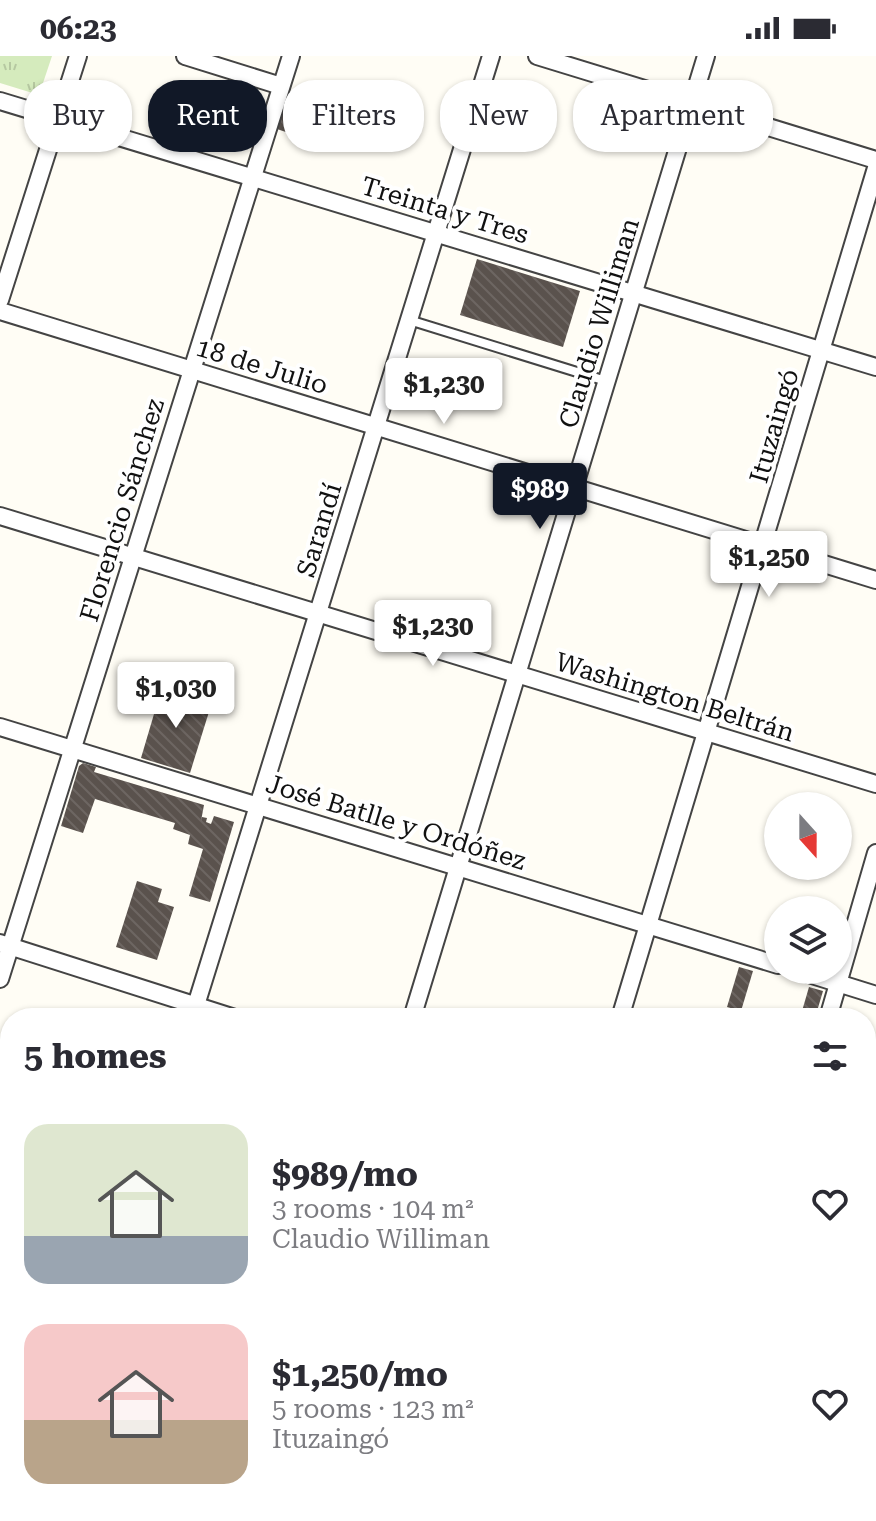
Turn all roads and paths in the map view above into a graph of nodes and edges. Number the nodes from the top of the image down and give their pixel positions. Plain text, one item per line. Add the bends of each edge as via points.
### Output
1 (78, 56) edge
2 (185, 56) edge
3 (291, 56) edge
4 (491, 56) edge
5 (537, 56) edge
6 (706, 56) edge
7 (70, 80) edge
8 (616, 80) edge
9 (699, 80) edge
10 (281, 86) junction
11 (0, 101) edge
12 (24, 108) edge
13 (773, 128) edge
14 (132, 141) edge
15 (47, 152) edge
16 (677, 152) edge
17 (876, 160) edge
18 (876, 168) edge
19 (252, 177) junction
20 (436, 233) junction
21 (634, 292) junction
22 (0, 300) edge
23 (0, 311) edge
24 (409, 320) junction
25 (820, 350) junction
26 (876, 367) edge
27 (192, 369) junction
28 (607, 381) junction
29 (376, 426) junction
30 (574, 487) junction
31 (0, 516) edge
32 (764, 546) junction
33 (133, 555) junction
34 (876, 580) edge
35 (318, 612) junction
36 (517, 673) junction
37 (0, 727) edge
38 (706, 734) junction
39 (73, 750) junction
40 (876, 784) edge
41 (259, 804) junction
42 (876, 853) edge
43 (458, 867) junction
44 (648, 926) junction
45 (852, 934) edge
46 (5, 945) edge
47 (764, 961) edge
48 (0, 979) edge
49 (837, 984) edge
50 (844, 984) edge
51 (876, 995) edge
52 (183, 1008) edge
53 (195, 1008) edge
54 (415, 1008) edge
55 (623, 1008) edge
56 (831, 1008) edge

1 - 7 street
2 - 10 street
3 - 10 street, Florencio Sánchez
4 - 20 street, Sarandí
5 - 8 street
6 - 9 street, Claudio Williman
10 - 19 street, Florencio Sánchez
11 - 12 street, Treinta y Tres
13 - 17 street
14 - 19 street, Treinta y Tres
15 - 22 street
16 - 21 street, Claudio Williman
18 - 25 street, Ituzaingó
19 - 20 street, Treinta y Tres
19 - 27 street, Florencio Sánchez
20 - 21 street, Treinta y Tres
20 - 24 street, Sarandí
21 - 25 street, Treinta y Tres
21 - 28 street, Claudio Williman
23 - 27 street, 18 de Julio
24 - 28 lane
24 - 29 street, Sarandí
25 - 26 street, Treinta y Tres
25 - 32 street, Ituzaingó
27 - 29 street, 18 de Julio
27 - 33 street, Florencio Sánchez
28 - 30 street, Claudio Williman
29 - 30 street, 18 de Julio
29 - 35 street, Sarandí
30 - 32 street, 18 de Julio
30 - 36 street, Claudio Williman
31 - 33 street, Washington Beltrán
32 - 34 street, 18 de Julio
32 - 38 street, Ituzaingó
33 - 35 street, Washington Beltrán
33 - 39 street, Florencio Sánchez
35 - 36 street, Washington Beltrán
35 - 41 street, Sarandí
36 - 38 street, Washington Beltrán
36 - 43 street, Claudio Williman
37 - 39 street, José Batlle y Ordóñez
38 - 40 street, Washington Beltrán
38 - 44 street, Ituzaingó
39 - 41 street, José Batlle y Ordóñez
39 - 46 street, Florencio Sánchez
41 - 43 street, José Batlle y Ordóñez
41 - 53 street, Sarandí
42 - 45 street
43 - 44 street, José Batlle y Ordóñez
43 - 54 street, Claudio Williman
44 - 47 street, José Batlle y Ordóñez
44 - 55 street, Ituzaingó
46 - 48 street, Florencio Sánchez
46 - 52 street
49 - 56 street
50 - 51 street

